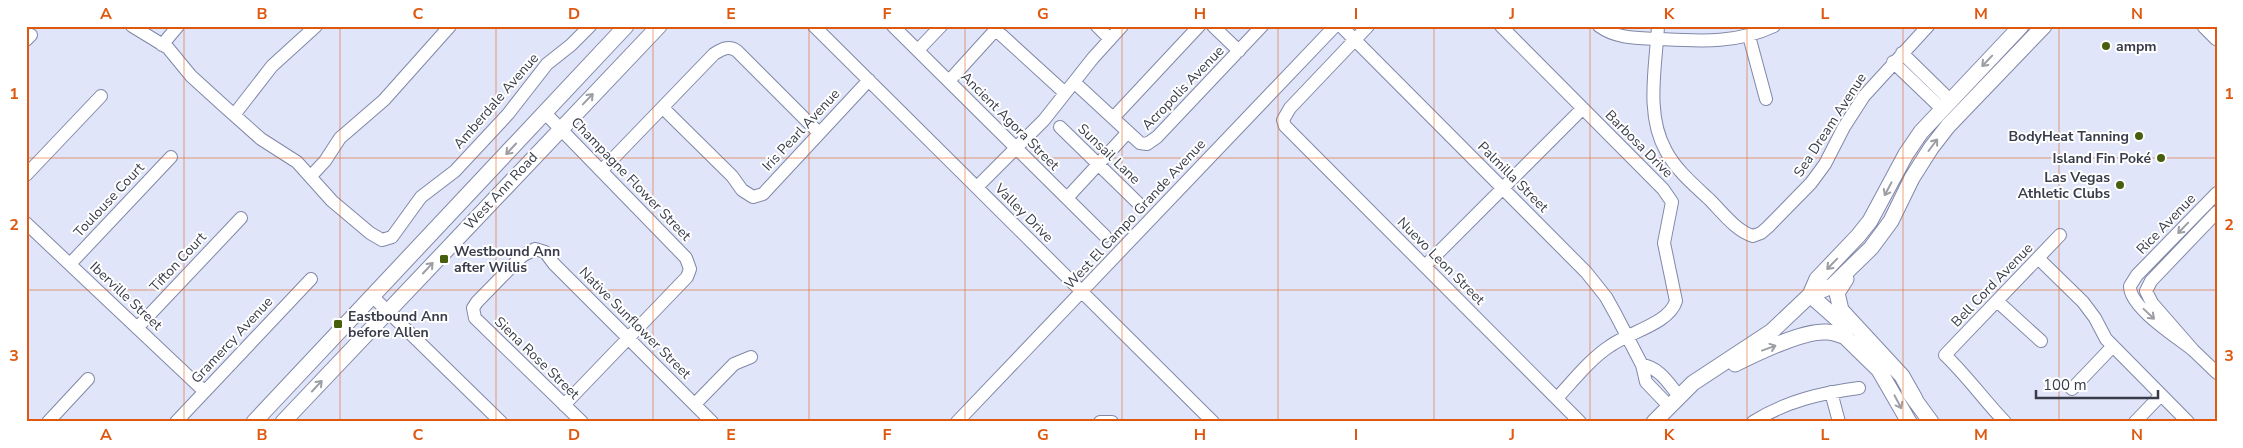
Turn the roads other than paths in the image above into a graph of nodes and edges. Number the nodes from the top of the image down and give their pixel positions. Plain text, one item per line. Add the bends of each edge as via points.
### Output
1 (132, 26) edge
2 (178, 26) edge
3 (316, 26) edge
4 (450, 26) edge
5 (590, 26) edge
6 (626, 26) edge
7 (659, 26) edge
8 (814, 26) edge
9 (893, 26) edge
10 (941, 26) edge
11 (1097, 26) edge
12 (1122, 26) edge
13 (1199, 26) edge
14 (1213, 26) edge
15 (1262, 26) edge
16 (1335, 26) edge
17 (1341, 26) edge
18 (1368, 26) edge
19 (1501, 26) edge
20 (1599, 26) edge
21 (1774, 26) edge
22 (1928, 26) edge
23 (2021, 26) edge
24 (2044, 26) edge
25 (2205, 26) edge
26 (998, 28) edge
27 (1658, 33) edge
28 (1748, 36) junction
29 (2217, 38) edge
30 (1110, 39) junction
31 (1355, 40) junction
32 (162, 45) junction
33 (918, 50) junction
34 (1239, 51) junction
35 (1898, 58) junction
36 (869, 80) junction
37 (949, 80) junction
38 (1074, 82) junction
39 (1065, 93) junction
40 (101, 96) dead end
41 (1766, 99) dead end
42 (1946, 105) junction
43 (662, 108) junction
44 (1582, 109) junction
45 (545, 113) junction
46 (234, 115) junction
47 (1958, 116) junction
48 (1113, 118) junction
49 (560, 128) junction
50 (1060, 128) dead end
51 (1128, 132) junction
52 (819, 133) junction
53 (1016, 148) junction
54 (171, 157) dead end
55 (1099, 164) junction
56 (602, 170) junction
57 (26, 175) edge
58 (311, 176) junction
59 (977, 187) junction
60 (1503, 188) junction
61 (2217, 193) edge
62 (1067, 198) junction
63 (1138, 203) dead end
64 (2217, 212) edge
65 (241, 218) dead end
66 (26, 223) edge
67 (2060, 235) dead end
68 (1105, 236) dead end
69 (2190, 240) junction
70 (1871, 248) junction
71 (2039, 259) junction
72 (70, 264) junction
73 (1425, 266) junction
74 (2136, 275) junction
75 (311, 279) dead end
76 (1082, 292) junction
77 (1810, 295) junction
78 (372, 296) junction
79 (1997, 300) junction
80 (387, 311) junction
81 (474, 313) joint
82 (137, 328) junction
83 (1626, 336) junction
84 (1846, 337) junction
85 (628, 338) junction
86 (2041, 341) dead end
87 (2113, 346) junction
88 (2193, 350) junction
89 (751, 357) dead end
90 (310, 362) junction
91 (1642, 365) junction
92 (2217, 373) edge
93 (1661, 376) junction
94 (88, 379) dead end
95 (1693, 383) junction
96 (1650, 386) junction
97 (1859, 388) dead end
98 (2072, 389) dead end
99 (204, 391) junction
100 (1831, 392) junction
101 (2161, 395) junction
102 (1557, 398) junction
103 (1915, 399) junction
104 (1674, 401) junction
105 (564, 404) junction
106 (695, 404) junction
107 (48, 422) edge
108 (176, 422) edge
109 (254, 422) edge
110 (267, 422) edge
111 (283, 422) edge
112 (501, 422) edge
113 (582, 422) edge
114 (712, 422) edge
115 (957, 422) edge
116 (1213, 422) edge
117 (1580, 422) edge
118 (1654, 422) edge
119 (1753, 422) edge
120 (1839, 422) edge
121 (1909, 422) edge
122 (1930, 422) edge
123 (2006, 422) edge
124 (2135, 422) edge
125 (2188, 422) edge

1 - 32 street
2 - 32 street
3 - 46 street via 272,66
4 - 58 street via 384,100 340,138
5 - 58 street, Amberdale Avenue via 571,46 546,64 508,114 454,171 421,197 397,232 387,240 377,237 332,201
6 - 45 main road, West Ann Road
49 -> 7 main road, West Ann Road
8 - 36 street, Valley Drive
9 - 33 street, Ancient Agora Street
10 - 33 street
11 - 30 street
12 - 30 street
13 - 48 street
14 - 34 street
15 - 34 street, Acropolis Avenue
16 - 76 street, West El Campo Grande Avenue
17 - 31 street, Palmilla Street
18 - 31 street
19 - 44 street, Barbosa Drive
20 - 27 street via 1625,37
21 - 28 street
22 - 35 street, Sea Dream Avenue
23 -> 42 main road
24 - 47 main road
25 - 29 main road
26 - 37 street
26 - 39 street
27 - 28 street via 1710,42
27 - 35 street, Sea Dream Avenue via 1654,113 1666,152 1687,178 1729,219 1753,236 1768,227 1811,183 1853,112
28 - 41 street
30 - 38 street
31 - 60 street, Palmilla Street
31 - 73 street, Nuevo Leon Street via 1290,108 1283,120 1288,130
32 - 46 street
33 - 37 street, Ancient Agora Street
34 - 51 street, Acropolis Avenue via 1151,142 1144,144
35 - 42 street
36 - 52 street, Iris Pearl Avenue
36 - 59 street, Valley Drive
37 - 53 street, Ancient Agora Street
38 - 39 street
38 - 48 street
39 - 53 street
40 - 57 street
42 - 47 street
42 -> 77 main road via 1906,154 1870,221 1817,279
43 - 52 street via 714,54 732,47
43 - 52 street, Iris Pearl Avenue via 732,176 742,190 753,197 763,194
43 - 56 street
44 - 60 street
44 - 83 street, Barbosa Drive via 1670,196 1672,202 1664,243 1676,301 1670,314
45 - 49 street, Champagne Flower Street
45 -> 78 main road, West Ann Road
46 - 58 street
70 -> 47 main road via 1891,221 1919,165
48 - 51 street
49 - 56 street, Champagne Flower Street
80 -> 49 main road, West Ann Road
50 - 55 street, Sunsail Lane
51 - 55 street
53 - 59 street
53 - 62 street, Ancient Agora Street
54 - 72 street, Toulouse Court
55 - 62 street
55 - 63 street, Sunsail Lane
56 - 85 street, Champagne Flower Street via 686,258 690,269 687,277
59 - 76 street, Valley Drive
60 - 73 street
60 - 83 street, Palmilla Street via 1597,284
61 -> 74 street, Rice Avenue
62 - 68 street, Ancient Agora Street
64 - 69 street, Rice Avenue
65 - 82 street, Tifton Court
66 - 72 street, Iberville Street
67 - 71 street, Bell Cord Avenue
69 - 74 street via 2142,276
69 - 88 street, Rice Avenue via 2146,287 2147,296
70 - 77 main road via 1832,286
70 - 103 main road via 1840,287 1838,302 1846,317 1902,376
71 - 79 street, Bell Cord Avenue
71 - 87 street via 2083,302
72 - 82 street, Iberville Street
73 - 102 street, Nuevo Leon Street
74 -> 88 street via 2130,286 2132,296
75 - 99 street, Gramercy Avenue
76 - 115 street, West El Campo Grande Avenue
76 - 116 street, Valley Drive
77 - 84 main road via 1815,307
77 - 95 main road via 1772,331
77 - 103 main road via 1896,376
78 - 80 street
78 - 90 main road, West Ann Road
79 - 86 street
79 - 123 street, Bell Cord Avenue via 1945,355
111 -> 80 main road, West Ann Road
80 - 112 street
81 - 85 street, Native Sunflower Street via 477,302 522,256 535,249 545,252
81 - 105 street, Siena Rose Street via 479,324
82 - 99 street, Iberville Street
83 - 91 street, Palmilla Street
83 - 102 street via 1603,351
95 -> 84 main road via 1765,349 1800,338 1825,332
84 -> 121 main road via 1879,370
85 - 105 street
85 - 106 street, Native Sunflower Street
87 - 98 street
87 - 101 street
88 - 92 street
89 - 106 street via 734,364
90 - 109 main road, West Ann Road
90 - 110 main road
91 - 93 street via 1653,368
91 - 96 street, Palmilla Street via 1644,378
93 - 96 street
93 - 104 street
94 - 107 street
95 - 104 main road
96 - 104 street, Palmilla Street
97 - 100 street
99 - 108 street, Gramercy Avenue
100 - 119 street via 1793,402
100 - 120 street
101 - 124 street
101 - 125 street
102 - 117 street, Nuevo Leon Street
103 - 122 main road
104 - 118 main road
105 - 113 street, Siena Rose Street
106 - 114 street, Native Sunflower Street

